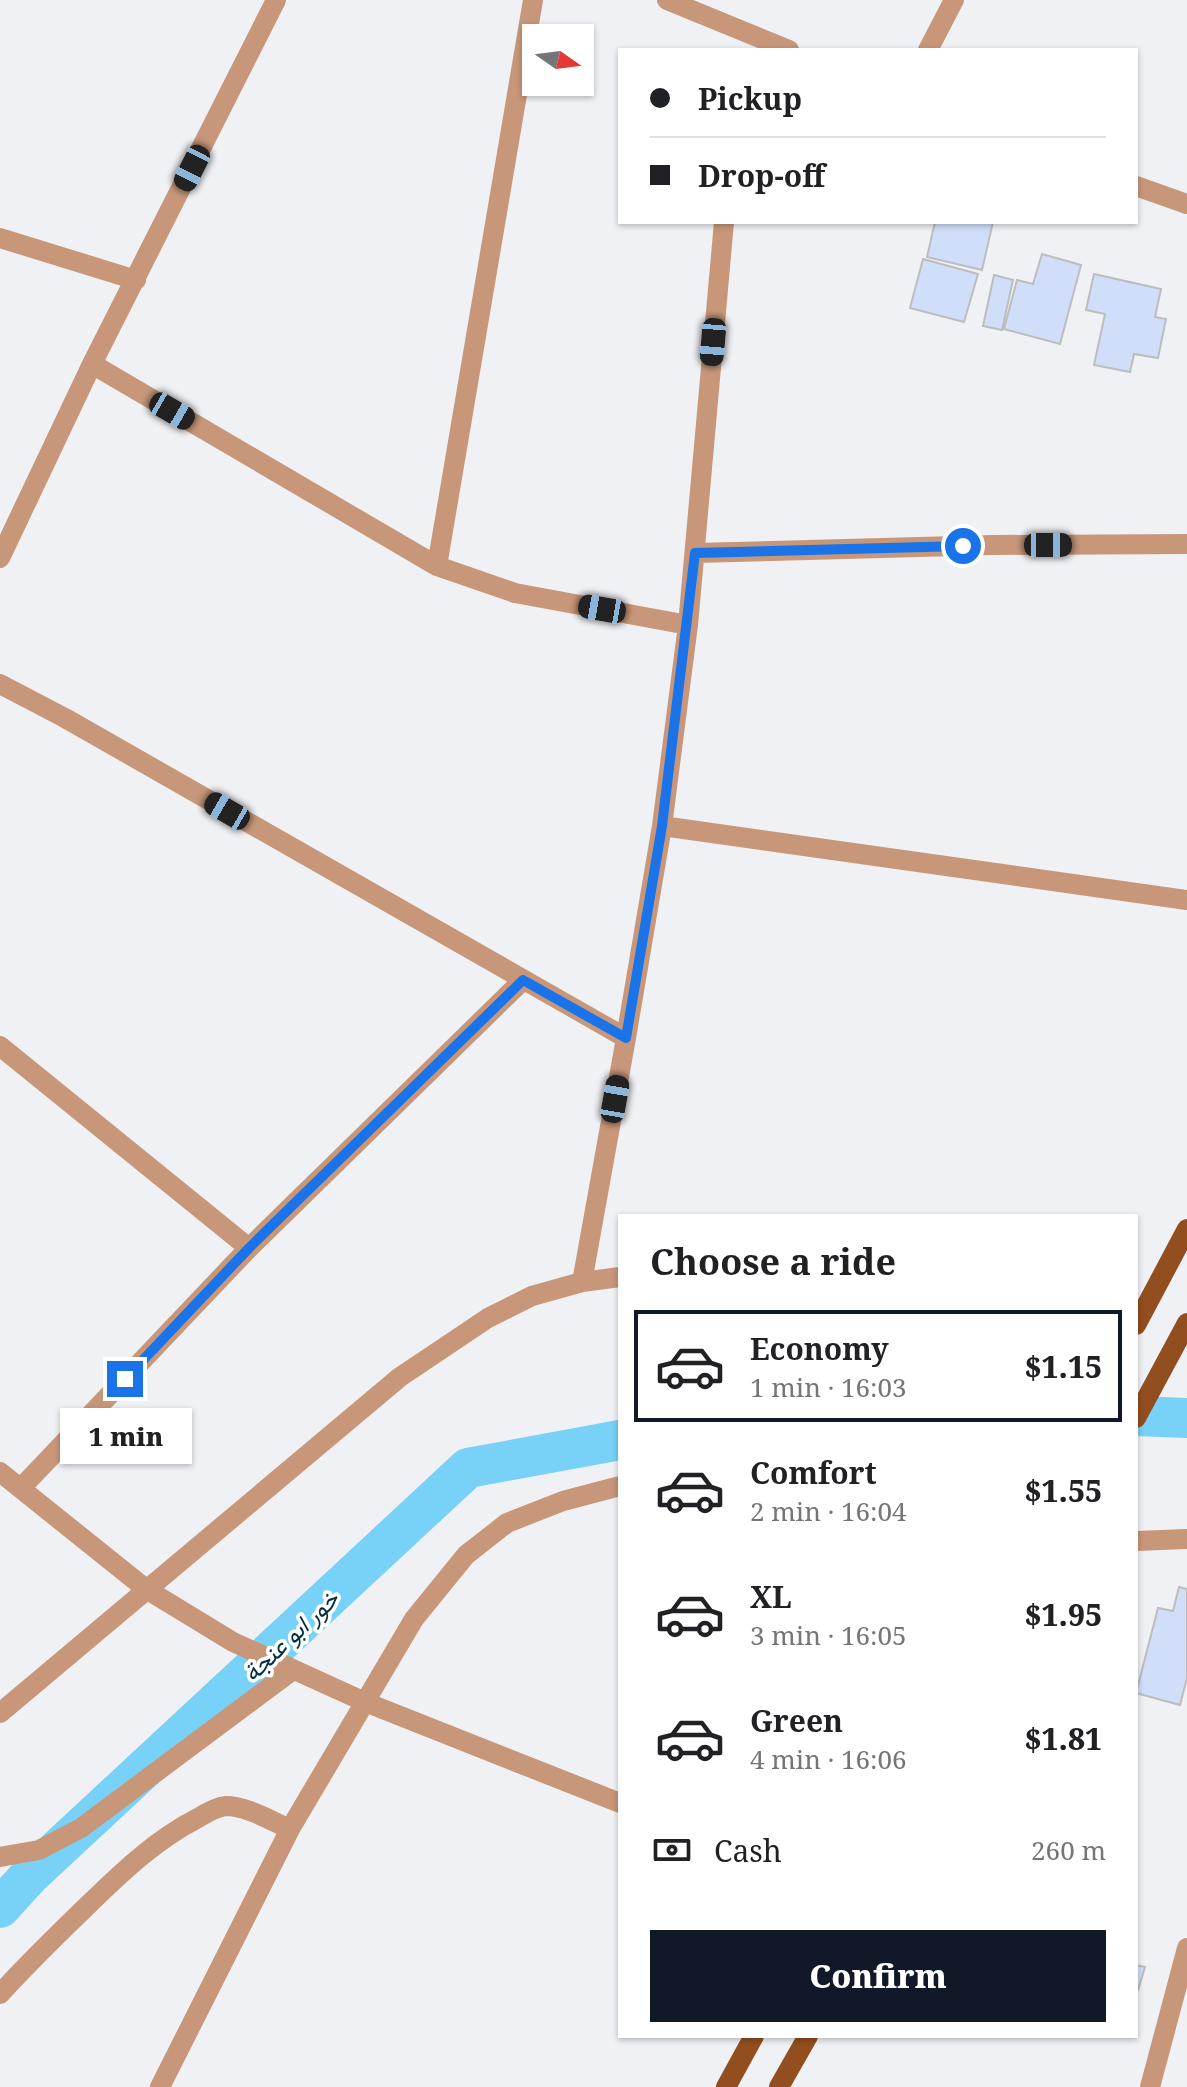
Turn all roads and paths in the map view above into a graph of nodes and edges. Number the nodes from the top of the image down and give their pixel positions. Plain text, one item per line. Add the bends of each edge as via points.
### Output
1 (276, 0) edge
2 (533, 0) edge
3 (667, 0) edge
4 (954, 0) edge
5 (740, 40) edge
6 (779, 48) edge
7 (929, 48) edge
8 (1138, 187) edge
9 (1187, 204) edge
10 (724, 224) edge
11 (0, 238) edge
12 (136, 280) junction
13 (92, 364) junction
14 (1187, 544) edge
15 (695, 553) junction
16 (0, 558) edge
17 (437, 566) junction
18 (688, 625) junction
19 (0, 684) edge
20 (662, 826) junction
21 (1187, 900) edge
22 (523, 980) junction
23 (626, 1038) junction
24 (0, 1046) edge
25 (1187, 1229) edge
26 (249, 1248) junction
27 (618, 1277) edge
28 (582, 1282) junction
29 (1138, 1321) edge
30 (1187, 1323) edge
31 (1138, 1414) edge
32 (0, 1472) edge
33 (618, 1487) edge
34 (21, 1488) junction
35 (1187, 1539) edge
36 (1138, 1541) edge
37 (146, 1589) junction
38 (293, 1670) junction
39 (365, 1702) junction
40 (0, 1713) edge
41 (618, 1802) edge
42 (290, 1829) junction
43 (0, 1857) edge
44 (1187, 1948) edge
45 (0, 1994) edge
46 (753, 2038) edge
47 (807, 2038) edge
48 (160, 2087) edge
49 (726, 2087) edge
50 (779, 2087) edge
51 (1150, 2087) edge

1 - 12 street
2 - 17 street
3 - 5 street
4 - 7 street
5 - 6 street
8 - 9 street
10 - 15 street
11 - 12 street
12 - 13 street
13 - 16 street
13 - 17 street
14 - 15 street
15 - 18 street
17 - 18 street via 515,593
18 - 20 street
19 - 22 street
20 - 21 street
20 - 23 street
22 - 23 street
22 - 26 street
23 - 28 street
24 - 26 street
25 - 29 main road
26 - 34 street
27 - 28 street
28 - 37 street via 532,1296 488,1318 400,1377
30 - 31 main road
32 - 34 street
33 - 39 street via 529,1513 488,1536 414,1619
34 - 37 street
35 - 36 street
37 - 38 street via 206,1627
37 - 40 street
38 - 39 street
38 - 43 street via 81,1828 39,1850
39 - 41 street
39 - 42 street
42 - 45 street via 226,1806 189,1823 122,1873
42 - 48 street
44 - 51 street
46 - 49 main road
47 - 50 main road

